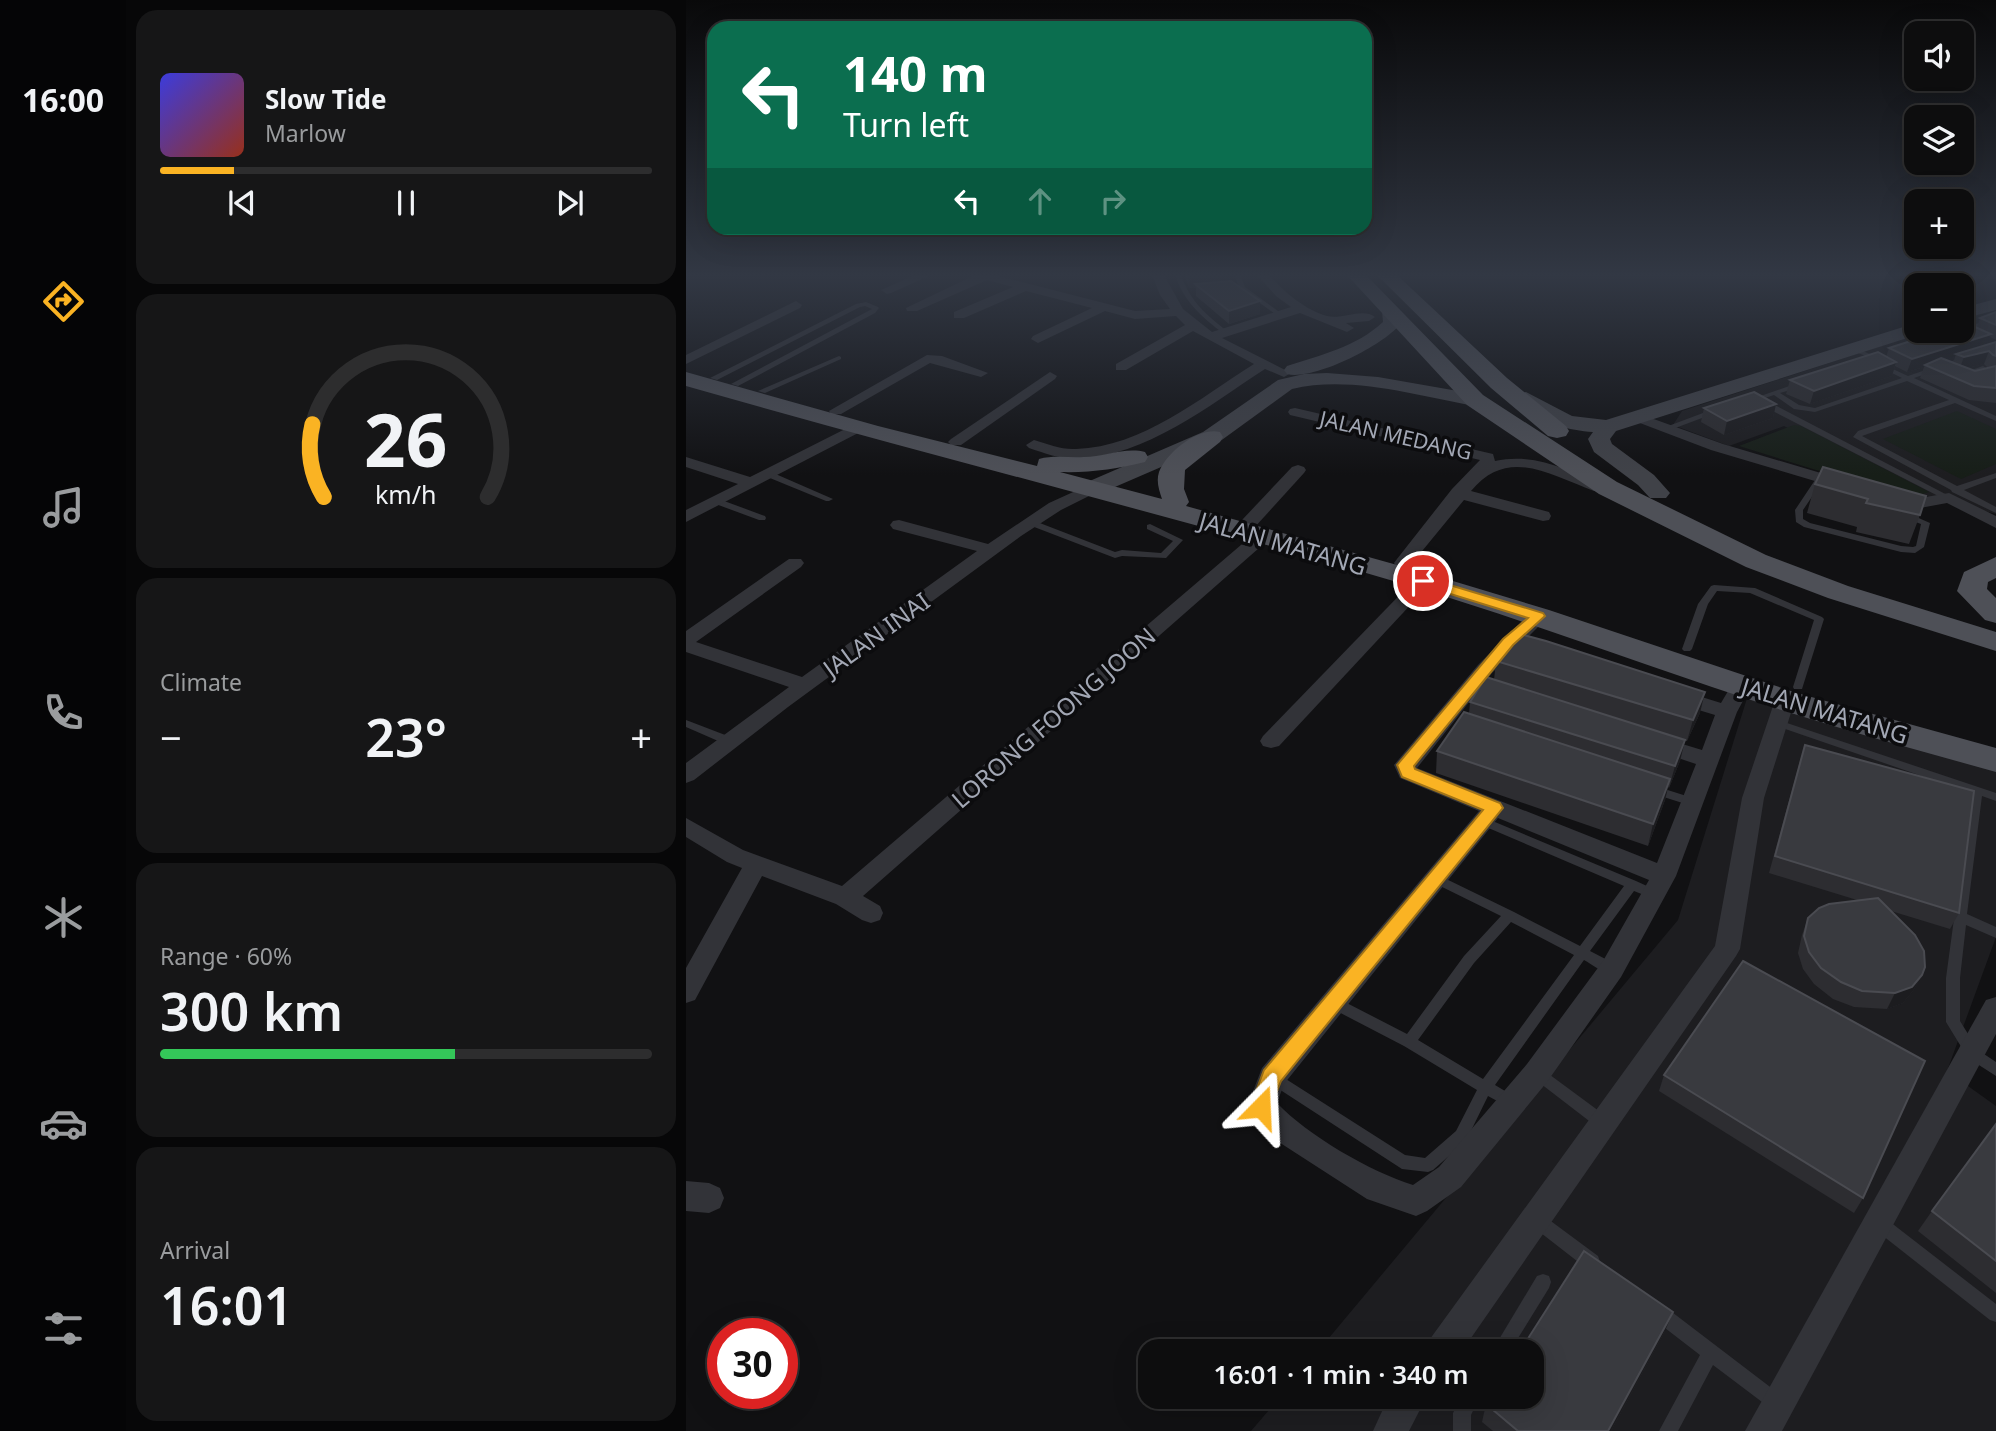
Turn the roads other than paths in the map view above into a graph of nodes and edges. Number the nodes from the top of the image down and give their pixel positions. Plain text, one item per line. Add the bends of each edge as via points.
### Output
1 (722, 342) edge
2 (794, 342) edge
3 (809, 342) edge
4 (1165, 342) edge
5 (1221, 342) edge
6 (1370, 342) edge
7 (1411, 342) edge
8 (1456, 342) edge
9 (1889, 342) edge
10 (1887, 354) edge
11 (1858, 356) junction
12 (1972, 356) edge
13 (1334, 357) junction
14 (839, 358) dead end
15 (1875, 358) junction
16 (686, 360) edge
17 (1265, 363) junction
18 (1121, 367) dead end
19 (1936, 367) junction
20 (1983, 368) edge
21 (686, 370) edge
22 (981, 373) dead end
23 (1284, 373) junction
24 (1993, 373) edge
25 (1050, 376) dead end
26 (1958, 376) junction
27 (1907, 378) junction
28 (686, 379) edge
29 (1813, 380) edge
30 (725, 381) junction
31 (1355, 381) junction
32 (1499, 383) junction
33 (762, 391) junction
34 (1775, 393) junction
35 (1756, 399) junction
36 (1475, 400) junction
37 (1956, 400) junction
38 (1744, 403) edge
39 (836, 411) junction
40 (1718, 411) edge
41 (1295, 412) dead end
42 (1637, 416) junction
43 (1995, 418) edge
44 (1608, 426) junction
45 (857, 428) junction
46 (1667, 428) junction
47 (1211, 437) junction
48 (956, 442) junction
49 (1038, 454) junction
50 (1136, 457) junction
51 (686, 462) edge
52 (1298, 470) dead end
53 (768, 474) junction
54 (1473, 475) junction
55 (1996, 475) edge
56 (752, 483) junction
57 (1087, 485) junction
58 (1818, 487) junction
59 (1608, 488) junction
60 (1857, 488) edge
61 (1658, 493) junction
62 (1458, 494) junction
63 (1882, 494) edge
64 (1952, 494) junction
65 (829, 499) dead end
66 (716, 501) junction
67 (1176, 502) junction
68 (1996, 510) edge
69 (1890, 511) edge
70 (1544, 516) dead end
71 (686, 517) edge
72 (762, 518) dead end
73 (1032, 523) junction
74 (1996, 523) edge
75 (899, 525) dead end
76 (1150, 527) dead end
77 (1254, 531) junction
78 (992, 550) junction
79 (795, 563) dead end
80 (1996, 566) edge
81 (1413, 572) junction
82 (1996, 614) edge
83 (1538, 616) junction
84 (1996, 626) edge
85 (686, 640) edge
86 (1508, 642) junction
87 (1996, 642) edge
88 (686, 645) edge
89 (1687, 649) junction
90 (1534, 650) edge
91 (1471, 684) junction
92 (804, 685) junction
93 (1663, 691) edge
94 (1497, 692) edge
95 (1734, 699) junction
96 (1787, 703) junction
97 (686, 723) edge
98 (1996, 737) edge
99 (1642, 739) edge
100 (729, 741) junction
101 (1271, 741) dead end
102 (1708, 760) junction
103 (1996, 760) edge
104 (686, 775) edge
105 (1640, 785) edge
106 (1978, 790) junction
107 (1996, 797) edge
108 (1692, 802) junction
109 (1489, 815) junction
110 (686, 826) edge
111 (756, 865) junction
112 (1436, 879) junction
113 (1650, 884) junction
114 (845, 897) junction
115 (871, 914) dead end
116 (1510, 915) junction
117 (1961, 917) junction
118 (1996, 933) edge
119 (1580, 953) junction
120 (1612, 969) junction
121 (686, 992) edge
122 (1333, 1002) junction
123 (1996, 1008) edge
124 (1409, 1042) junction
125 (1984, 1062) edge
126 (1537, 1073) junction
127 (1272, 1076) junction
128 (1486, 1086) junction
129 (1510, 1102) junction
130 (1604, 1123) junction
131 (1536, 1219) junction
132 (1880, 1223) junction
133 (1602, 1269) edge
134 (1543, 1282) dead end
135 (1646, 1302) edge
136 (1996, 1314) edge
137 (1451, 1339) edge
138 (1507, 1339) edge
139 (1711, 1352) junction
140 (1779, 1403) junction
141 (1403, 1409) edge
142 (1464, 1409) edge
143 (1391, 1431) edge
144 (1462, 1431) edge
145 (1668, 1431) edge
146 (1763, 1431) edge

1 - 16 street
2 - 30 lane
3 - 30 lane
4 - 18 street
5 - 17 street
6 - 13 street
7 - 36 main road
8 - 32 main road
9 - 11 street
10 - 15 lane
11 - 15 lane
11 - 15 lane
11 - 42 street
12 - 19 lane
13 - 23 street
13 - 31 street via 1364,355 1385,368
14 - 33 lane
15 - 27 lane
17 - 23 street
17 - 49 street via 1153,431 1111,448
19 - 26 lane
19 - 27 lane
20 - 26 lane
21 - 30 main road, JALAN MATANG
22 - 39 street via 927,359
23 - 50 street via 1196,430
24 - 26 lane via 1971,380
25 - 48 street
27 - 34 lane via 1815,410 1797,407
27 - 37 lane
28 - 45 main road, JALAN MATANG
29 - 34 lane
30 - 33 main road, JALAN MATANG
31 - 36 street
31 - 47 street via 1314,377 1285,384
32 - 44 street via 1565,423
32 - 61 main road via 1586,452
33 - 39 main road, JALAN MATANG
34 - 35 lane
35 - 38 lane
35 - 64 lane
36 - 59 main road
37 - 43 lane
37 - 64 lane via 1857,437
39 - 48 main road, JALAN MATANG
40 - 46 lane
41 - 54 street, JALAN MEDANG via 1482,455 1488,460
42 - 44 street
42 - 46 street
44 - 61 street via 1599,439 1602,447
45 - 53 street
45 - 57 main road, JALAN MATANG
46 - 58 street
47 - 57 street
47 - 67 main road via 1172,467 1168,478
48 - 49 main road, JALAN MATANG
49 - 50 main road via 1086,466
49 - 57 main road, JALAN MATANG
50 - 57 street
51 - 56 street
52 - 77 street, LORONG FOONG JOON
53 - 56 street
53 - 65 lane
54 - 59 street via 1506,463 1532,462 1597,488
54 - 62 street, JALAN MEDANG
55 - 64 lane
56 - 66 street
57 - 67 main road, JALAN MATANG
57 - 73 street, JALAN INAI
57 - 77 main road, JALAN MATANG
58 - 60 street
58 - 69 lane via 1799,510 1799,520 1807,525 1901,549 1920,547 1926,523
59 - 87 main road via 1756,561
61 - 84 main road via 1835,573
62 - 70 street
62 - 81 street, JALAN MEDANG
63 - 64 street via 1920,503
64 - 68 lane
64 - 74 street
66 - 71 street
66 - 72 lane
67 - 77 main road, JALAN MATANG
73 - 76 lane via 1115,555 1163,556 1180,540
73 - 78 street, JALAN INAI
75 - 78 street
77 - 81 main road, JALAN MATANG
77 - 114 street, LORONG FOONG JOON
78 - 92 street, JALAN INAI
79 - 85 street
80 - 82 main road via 1974,578 1972,591
81 - 83 main road, JALAN MATANG
81 - 89 main road, JALAN MATANG
81 - 101 street, JALAN MEDANG
83 - 86 street
83 - 95 main road, JALAN MATANG
86 - 90 street
86 - 91 street
88 - 92 street
89 - 96 main road, JALAN MATANG
89 - 96 lane via 1703,604 1714,588 1752,590 1819,620
91 - 94 street
91 - 109 street via 1449,723 1405,765 1408,772
92 - 100 street, JALAN INAI
93 - 95 street
95 - 96 main road, JALAN MATANG
95 - 102 street
96 - 98 main road, JALAN MATANG
96 - 103 main road, JALAN MATANG
96 - 106 lane
96 - 130 street via 1753,798 1727,949
97 - 100 lane
99 - 102 street
100 - 104 street, JALAN INAI
102 - 108 street
105 - 108 lane
106 - 107 lane
106 - 117 lane
108 - 113 street
109 - 112 street
109 - 113 street
109 - 113 lane
110 - 111 street
111 - 114 street
111 - 121 street
112 - 116 lane
112 - 122 street
113 - 119 lane
113 - 120 street
114 - 115 street
116 - 119 lane
116 - 124 lane
117 - 118 lane
117 - 125 lane via 1953,1022
119 - 120 lane
119 - 128 lane
120 - 126 street
122 - 124 lane
122 - 127 street
123 - 125 street
124 - 128 lane
125 - 132 street
126 - 129 street
126 - 130 lane
127 - 128 lane via 1402,1162 1428,1164 1461,1136
127 - 129 street via 1261,1107 1281,1128 1378,1189 1416,1201 1450,1177
128 - 129 lane
130 - 131 street
131 - 133 lane
131 - 137 street
132 - 136 lane
132 - 140 street
134 - 138 lane
135 - 139 lane
139 - 140 lane
139 - 145 lane
140 - 146 street
141 - 143 street
142 - 144 lane

